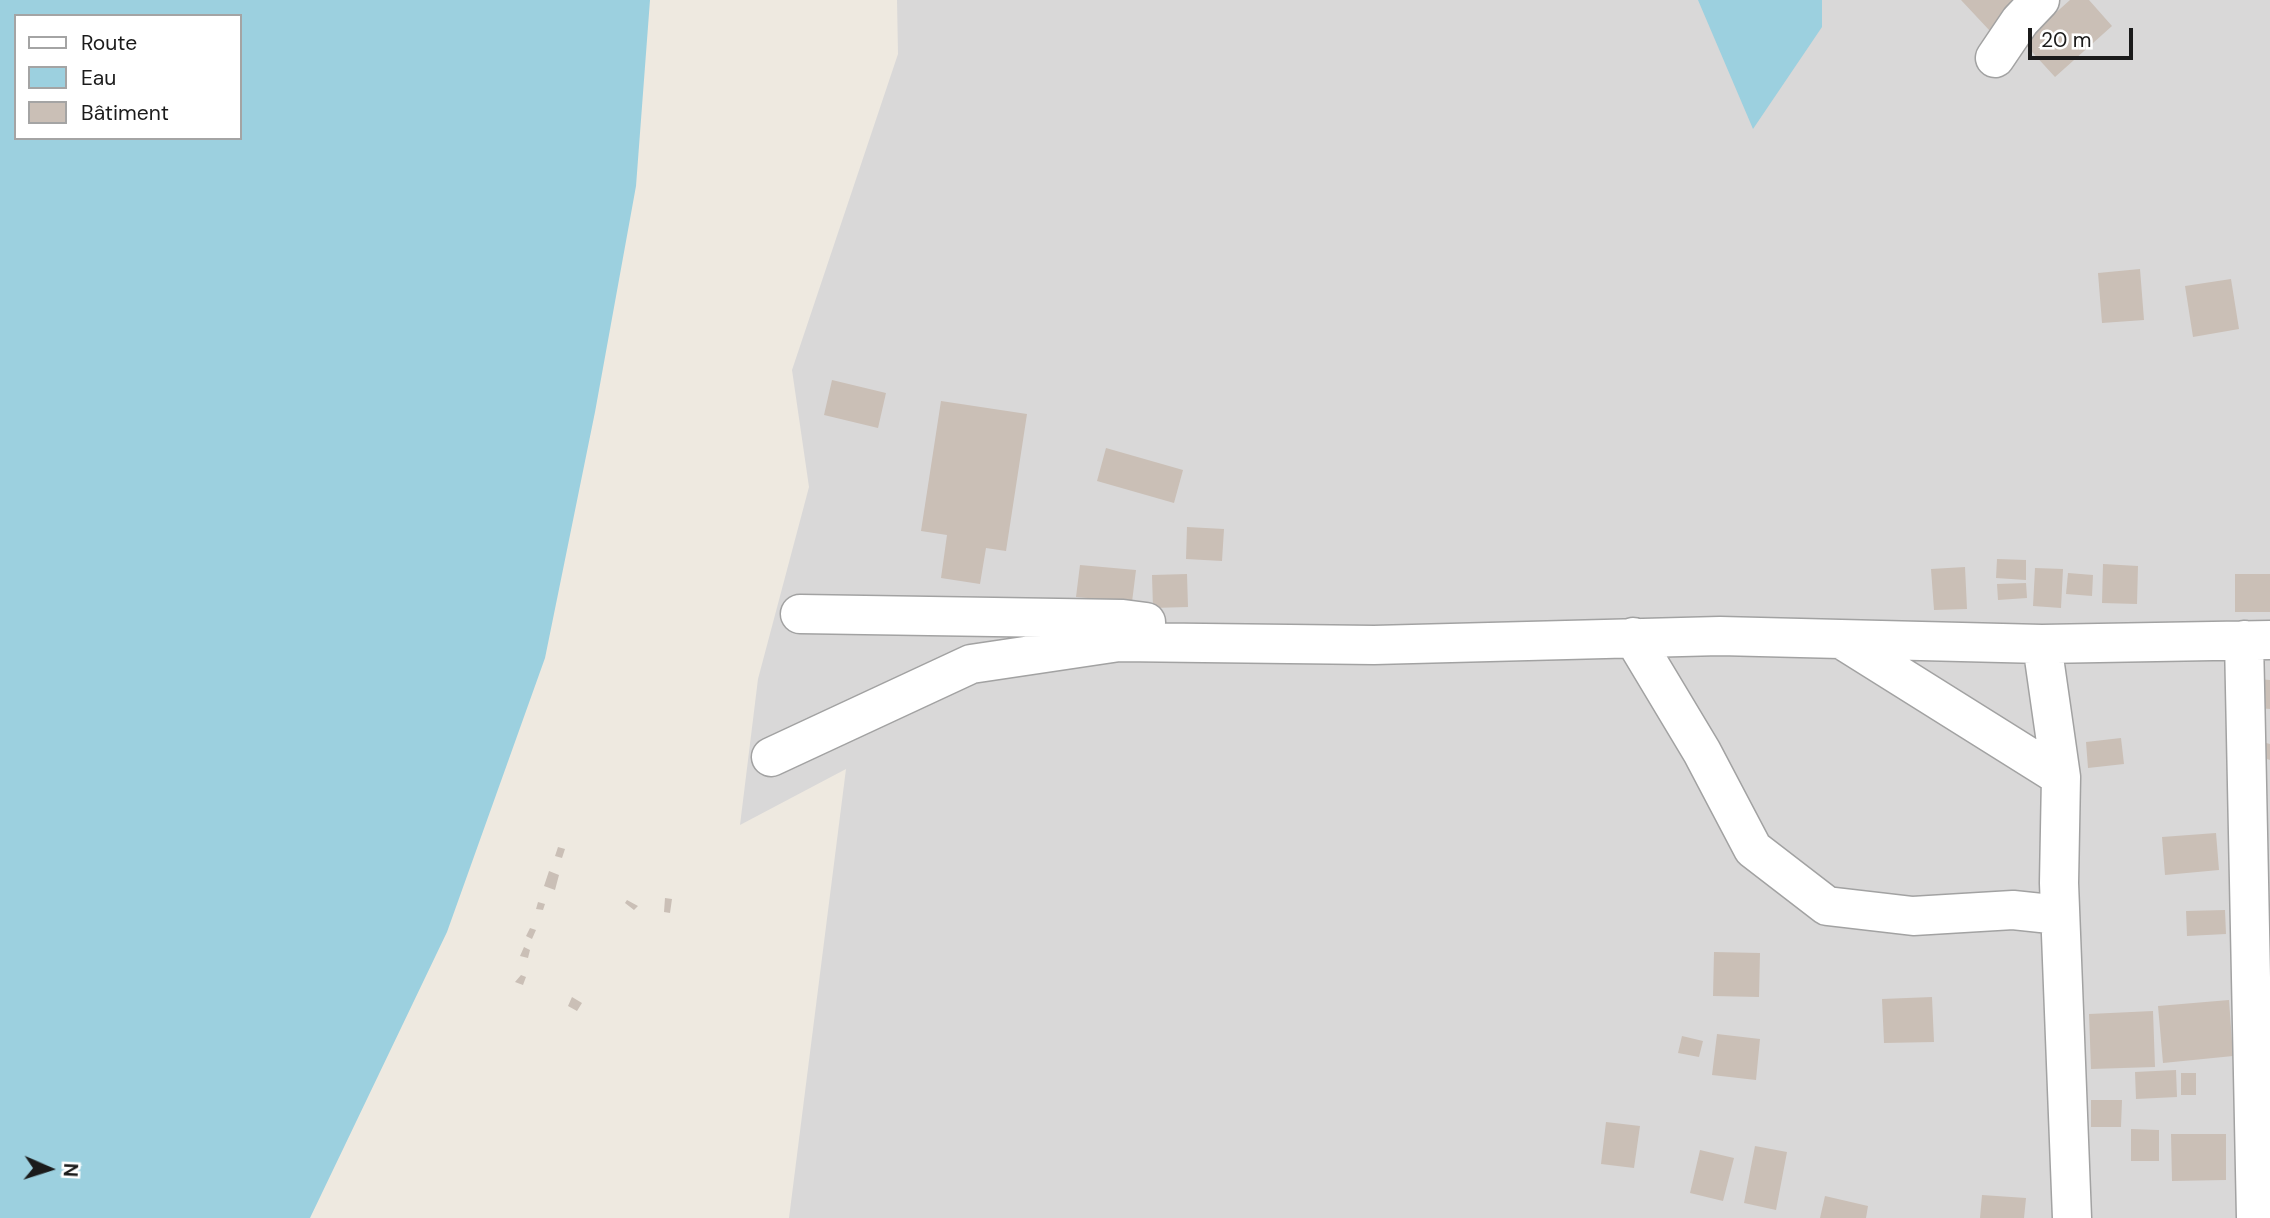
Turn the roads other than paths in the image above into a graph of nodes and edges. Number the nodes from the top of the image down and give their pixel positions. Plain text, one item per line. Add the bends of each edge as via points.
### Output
1 (2040, 0) edge
2 (1994, 58) dead end
3 (800, 614) dead end
4 (1633, 637) junction
5 (2257, 640) edge
6 (1844, 641) junction
7 (2042, 644) junction
8 (1290, 645) junction
9 (771, 757) dead end
10 (2060, 777) junction
11 (2060, 915) junction
12 (2072, 1218) edge
13 (2256, 1218) edge

1 - 2 street
3 - 8 street via 1123,619
4 - 6 street
4 - 8 street
4 - 11 street via 1753,849 1827,906 1913,916 2013,909
5 - 7 street
5 - 13 street
6 - 7 street
6 - 10 street
7 - 10 street
8 - 9 street via 1119,642 971,664
10 - 11 street
11 - 12 street

